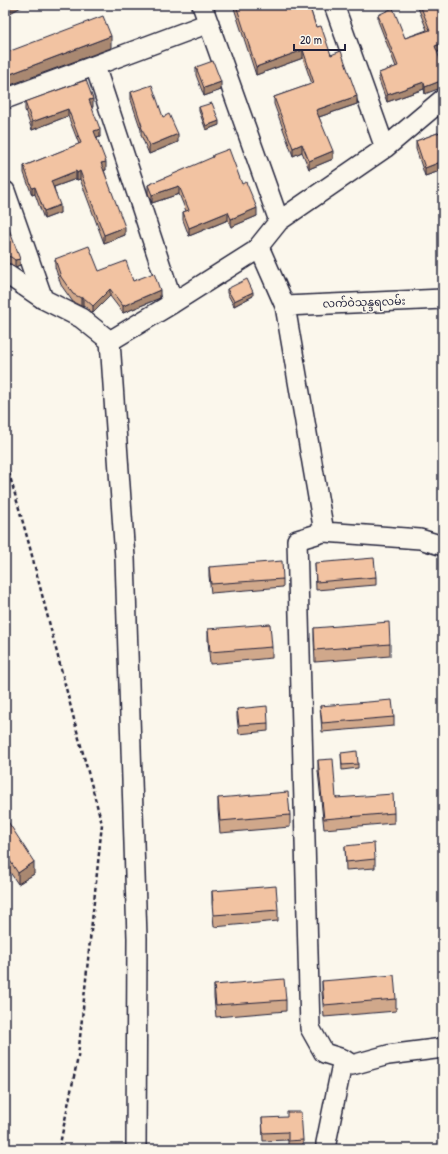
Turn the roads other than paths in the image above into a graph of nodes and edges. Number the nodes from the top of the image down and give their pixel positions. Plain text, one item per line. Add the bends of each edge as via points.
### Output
1 (202, 5) edge
2 (334, 5) edge
3 (209, 23) junction
4 (94, 66) junction
5 (5, 99) edge
6 (443, 99) edge
7 (385, 148) junction
8 (5, 191) edge
9 (279, 221) junction
10 (259, 247) junction
11 (5, 273) edge
12 (43, 299) junction
13 (443, 299) edge
14 (172, 303) junction
15 (286, 306) junction
16 (110, 341) junction
17 (324, 532) junction
18 (443, 546) edge
19 (443, 1048) edge
20 (343, 1059) junction
21 (136, 1149) edge
22 (326, 1149) edge

1 - 3 street
2 - 7 street
3 - 4 street
3 - 9 street
4 - 5 street
4 - 14 street
6 - 7 street
7 - 9 street
8 - 12 street
9 - 10 street
10 - 14 street
10 - 15 street
11 - 12 street
12 - 16 street via 81,318
13 - 15 street, လက်ဝဲသုန္ဒရလမ်း
14 - 16 street
15 - 17 street
16 - 21 street via 125,566 137,938
17 - 18 street via 420,539
17 - 20 street via 297,540 310,1028 324,1053
19 - 20 street via 388,1055 352,1065
20 - 22 street

